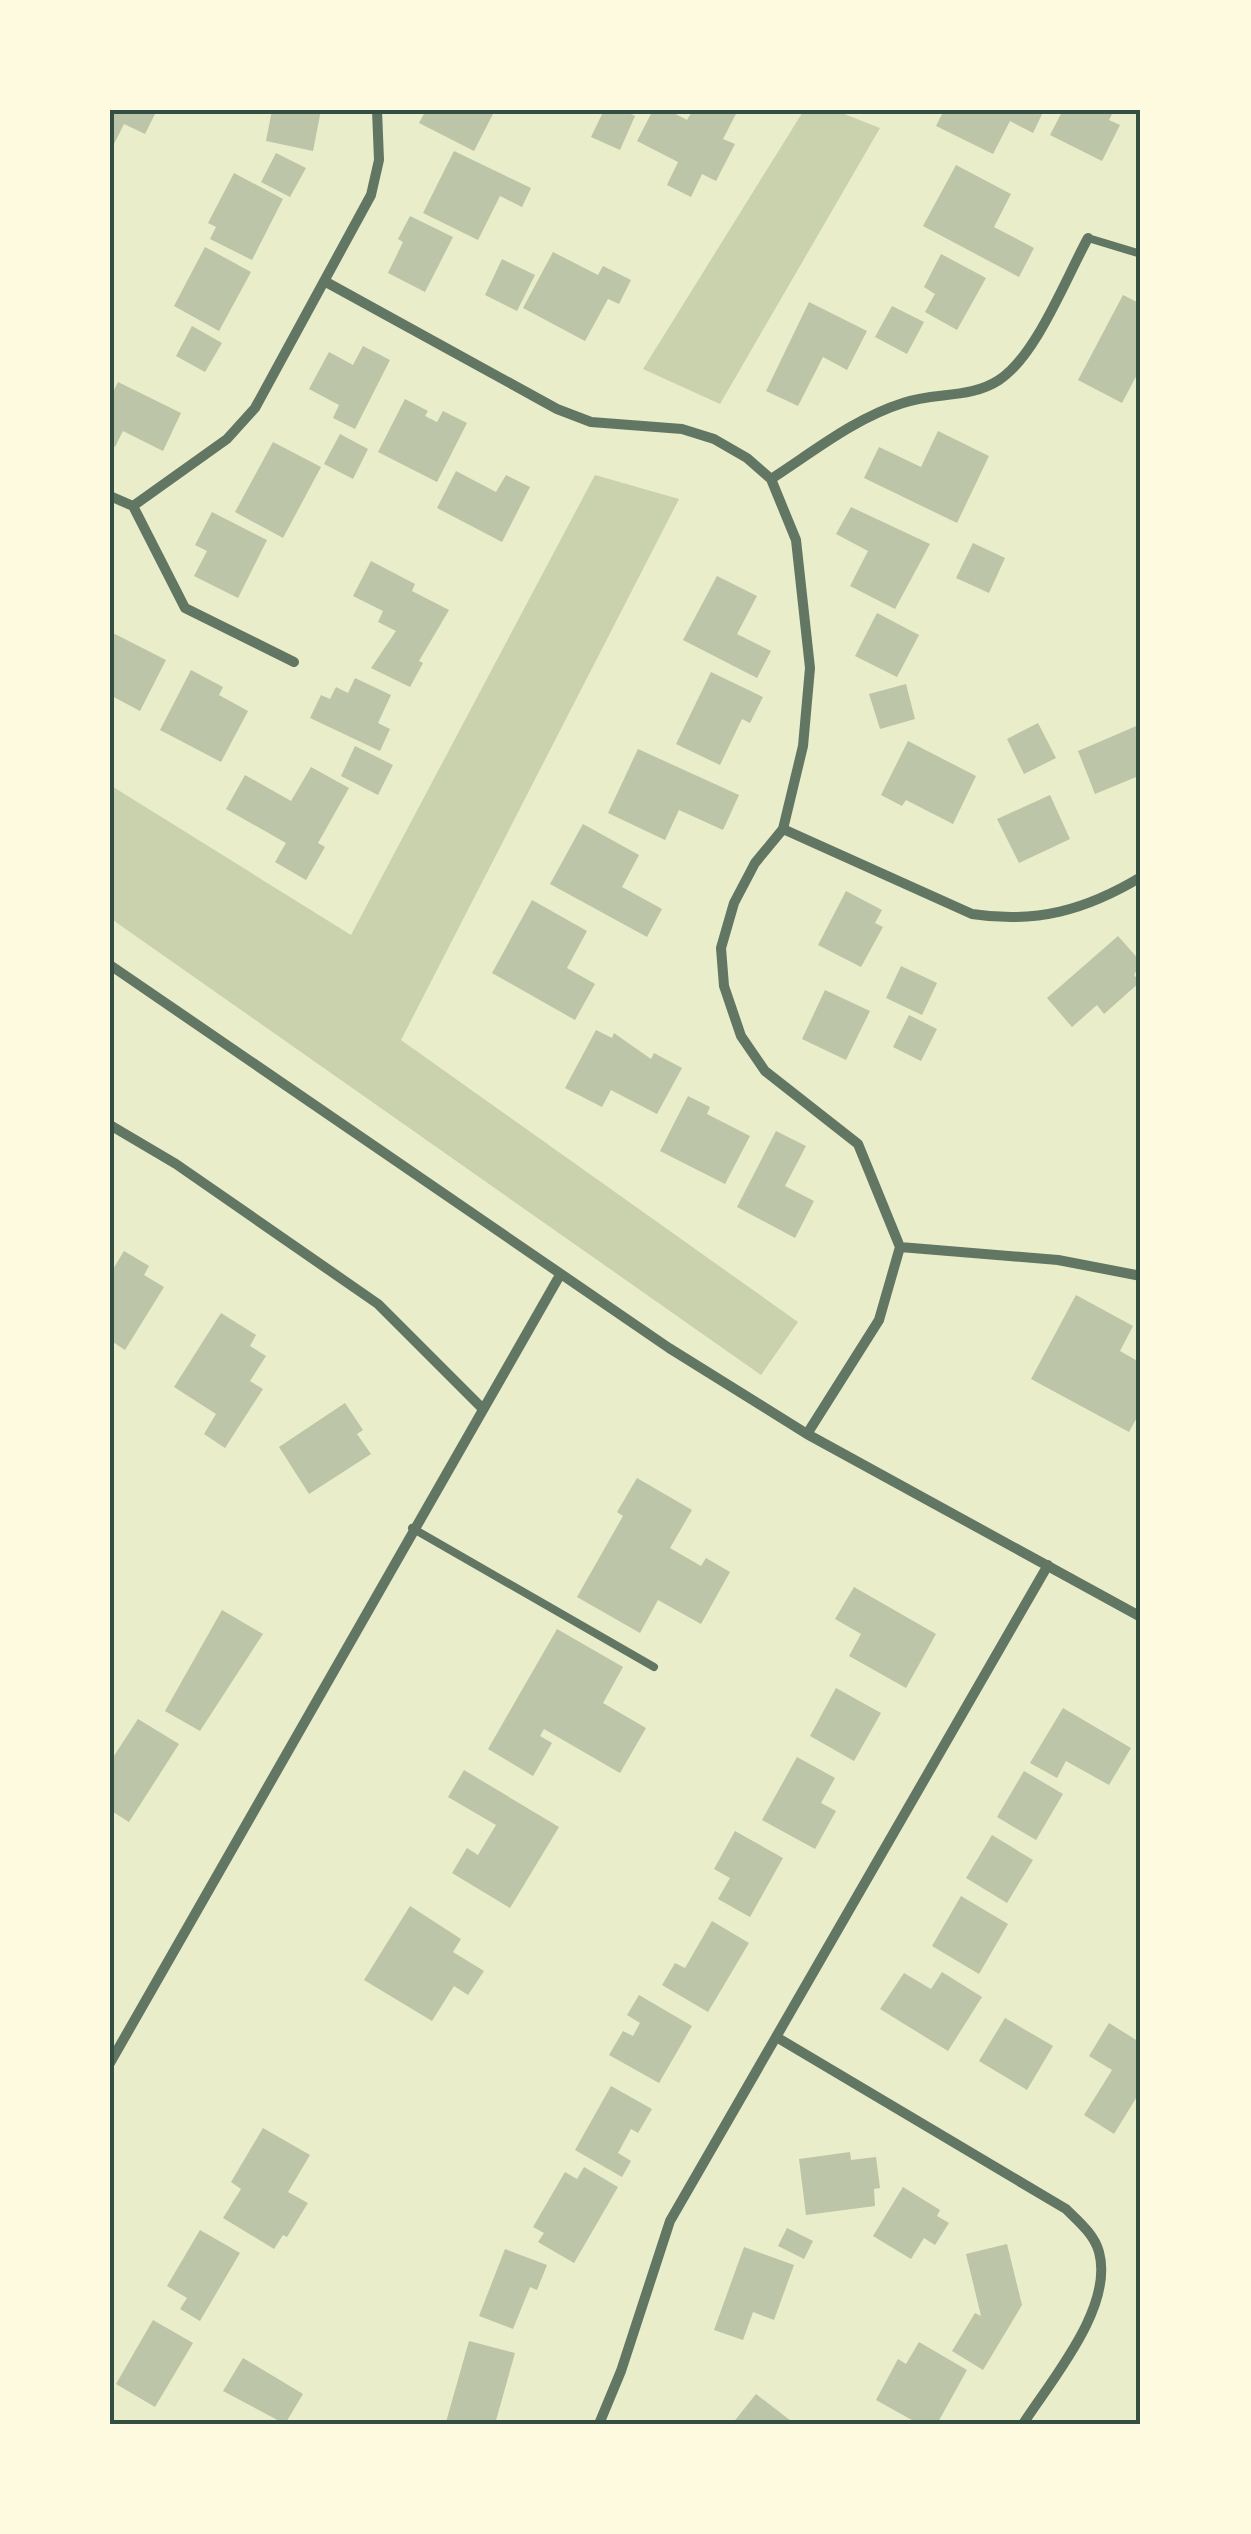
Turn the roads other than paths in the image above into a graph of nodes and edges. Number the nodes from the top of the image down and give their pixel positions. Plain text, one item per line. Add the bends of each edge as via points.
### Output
1 (378, 110) edge
2 (1088, 238) joint
3 (1141, 254) edge
4 (326, 282) junction
5 (772, 479) junction
6 (110, 496) edge
7 (132, 506) junction
8 (294, 662) dead end
9 (784, 830) junction
10 (1141, 876) edge
11 (110, 965) edge
12 (110, 1125) edge
13 (900, 1247) junction
14 (560, 1275) junction
15 (1141, 1276) edge
16 (481, 1407) junction
17 (807, 1434) junction
18 (412, 1528) junction
19 (1048, 1565) junction
20 (1141, 1618) edge
21 (654, 1667) dead end
22 (778, 2038) junction
23 (110, 2062) edge
24 (598, 2424) edge
25 (1024, 2424) edge

1 - 4 street via 379,160 371,195
2 - 3 lane
2 - 5 street via 1027,350 1002,378 976,392 907,401 868,417
4 - 5 street via 557,409 591,422 682,428 714,439
4 - 7 street via 255,408 227,440
5 - 9 street via 796,540 810,668 803,746
6 - 7 street
7 - 8 street via 184,608
9 - 10 street via 972,914 1005,919 1076,909
9 - 13 street via 755,863 734,904 721,948 724,986 741,1036 764,1072 858,1144
11 - 14 street
12 - 16 street via 378,1304
13 - 15 street via 1058,1260
13 - 17 street via 879,1320
14 - 16 street
14 - 17 street
16 - 18 street
17 - 19 street
18 - 21 lane
18 - 23 street
19 - 20 street
19 - 22 street
22 - 24 street via 670,2221 622,2372
22 - 25 street via 1066,2209 1088,2231 1103,2279 1096,2308

